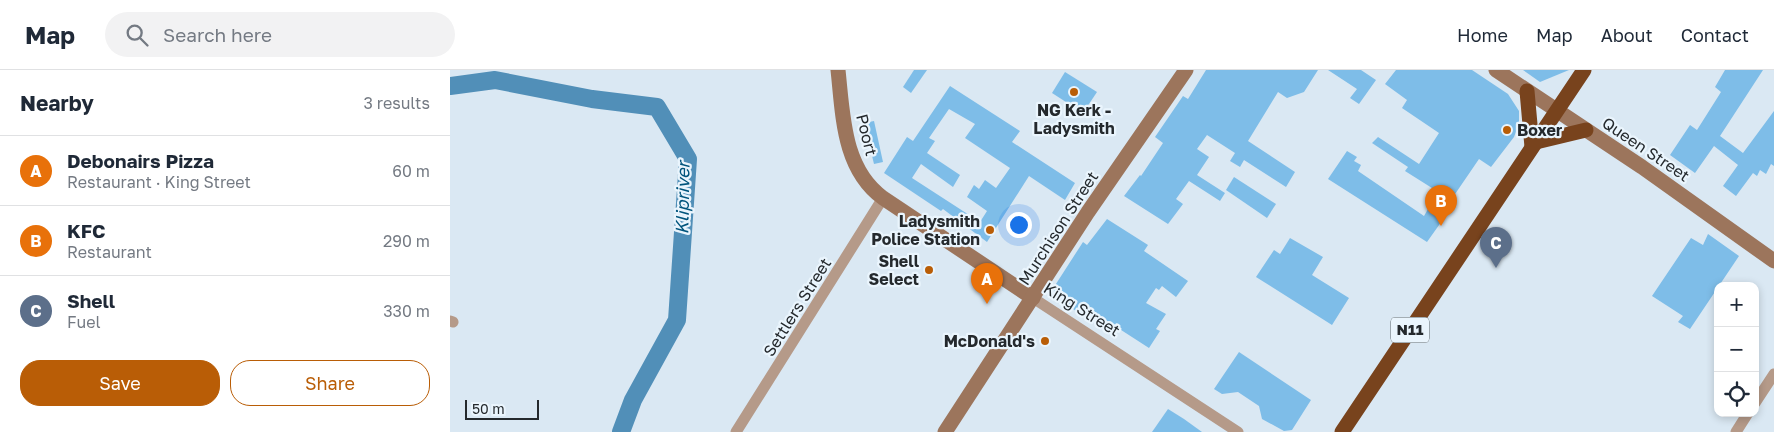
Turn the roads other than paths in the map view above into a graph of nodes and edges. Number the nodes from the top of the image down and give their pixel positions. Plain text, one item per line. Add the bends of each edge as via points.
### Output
1 (838, 70) edge
2 (1186, 70) edge
3 (1496, 70) edge
4 (1584, 70) edge
5 (1527, 91) junction
6 (1556, 111) junction
7 (1586, 130) junction
8 (1534, 144) junction
9 (883, 198) junction
10 (1774, 260) edge
11 (1033, 298) junction
12 (1774, 374) edge
13 (1759, 397) edge
14 (1745, 417) edge
15 (736, 432) edge
16 (945, 432) edge
17 (1238, 432) edge
18 (1342, 432) edge
19 (1736, 432) edge

1 - 9 street, Poort via 844,126 853,160 868,185
2 - 11 street, Murchison Street
3 - 5 street, Queen Street
4 - 6 highway, N11
5 - 6 street, Queen Street
5 - 8 highway
6 - 7 street, Queen Street
6 - 8 highway, N11
7 - 8 highway
7 - 10 street, Queen Street
8 - 18 highway, N11
9 - 11 street, King Street
9 - 15 street, Settlers Street
11 - 16 street, Murchison Street
11 - 17 street, King Street
12 - 13 street
14 - 19 street

